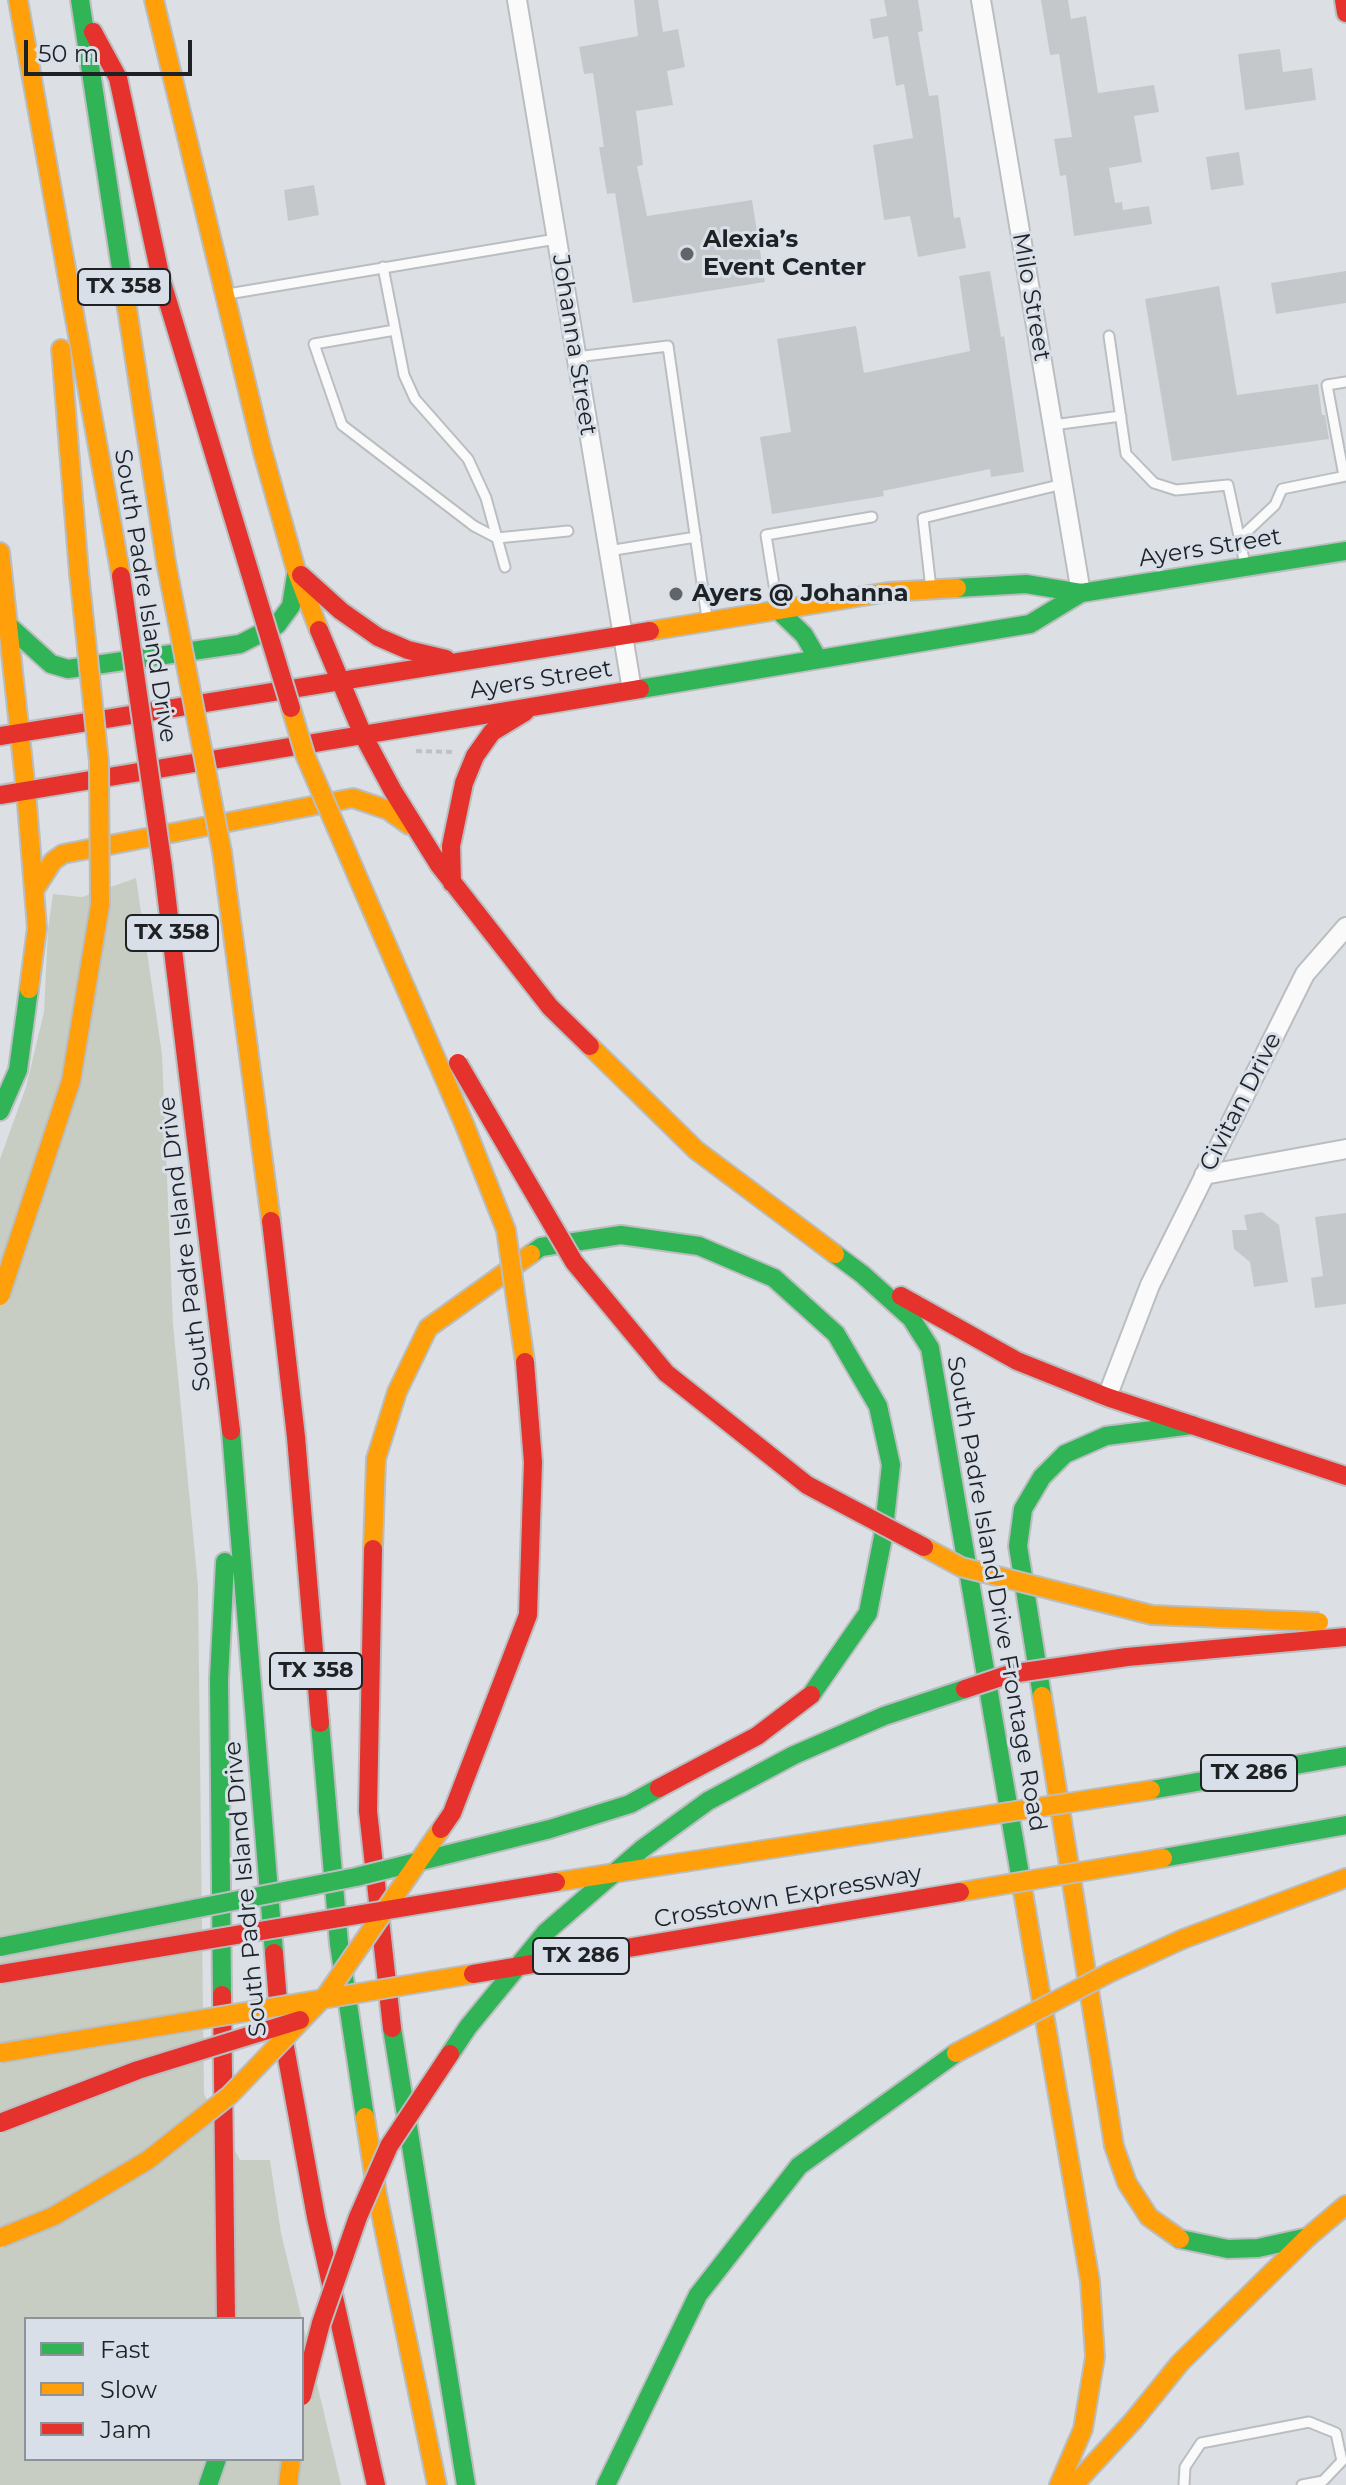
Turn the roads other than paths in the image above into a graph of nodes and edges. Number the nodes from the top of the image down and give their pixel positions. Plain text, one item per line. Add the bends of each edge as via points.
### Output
1 (18, 0) edge
2 (154, 0) edge
3 (517, 0) edge
4 (981, 0) edge
5 (1344, 0) edge
6 (81, 6) edge
7 (1346, 13) edge
8 (46, 167) junction
9 (556, 239) junction
10 (383, 267) junction
11 (225, 294) junction
12 (395, 330) junction
13 (1109, 336) dead end
14 (576, 357) junction
15 (1346, 382) edge
16 (1121, 416) junction
17 (1053, 425) junction
18 (1345, 476) edge
19 (1063, 484) junction
20 (872, 517) dead end
21 (568, 531) dead end
22 (696, 537) junction
23 (497, 538) junction
24 (1240, 538) junction
25 (608, 551) junction
26 (1346, 551) edge
27 (0, 552) edge
28 (505, 567) dead end
29 (1246, 567) junction
30 (296, 570) junction
31 (1, 574) edge
32 (931, 589) junction
33 (1081, 593) junction
34 (778, 610) junction
35 (708, 622) junction
36 (9, 626) junction
37 (622, 636) junction
38 (818, 659) junction
39 (457, 661) junction
40 (339, 681) junction
41 (632, 690) junction
42 (534, 706) junction
43 (19, 733) junction
44 (363, 735) junction
45 (0, 736) edge
46 (26, 791) junction
47 (0, 795) edge
48 (418, 831) junction
49 (452, 883) junction
50 (35, 889) junction
51 (374, 913) junction
52 (1346, 927) edge
53 (0, 1111) edge
54 (1346, 1149) edge
55 (1204, 1175) junction
56 (862, 1274) junction
57 (0, 1296) edge
58 (1107, 1397) junction
59 (1192, 1425) junction
60 (231, 1431) junction
61 (1346, 1476) edge
62 (1346, 1624) edge
63 (1346, 1637) edge
64 (1346, 1756) edge
65 (1346, 1825) edge
66 (1346, 1878) edge
67 (0, 1947) edge
68 (0, 1974) edge
69 (424, 1982) junction
70 (0, 2053) edge
71 (0, 2123) edge
72 (1346, 2205) edge
73 (1308, 2237) junction
74 (0, 2238) edge
75 (226, 2317) edge
76 (304, 2388) edge
77 (216, 2461) edge
78 (291, 2461) edge
79 (208, 2485) edge
80 (288, 2485) edge
81 (376, 2485) edge
82 (437, 2485) edge
83 (466, 2485) edge
84 (606, 2485) edge
85 (1059, 2485) edge
86 (1074, 2485) edge
87 (1184, 2485) edge
88 (1302, 2485) edge

1 - 8 main road, South Padre Island Drive / TX 358
2 - 11 main road, South Padre Island Drive Frontage Road
3 - 9 street, Johanna Street
4 - 17 street, Milo Street
5 - 7 main road
6 - 51 main road, bridge via 118,78 161,279 305,755
6 - 82 main road, South Padre Island Drive / TX 358, bridge via 166,562 222,852 265,1166 296,1437 339,1944 377,2194
8 - 57 main road, bridge via 99,762 100,905 71,1081
8 - 60 main road, South Padre Island Drive / TX 358, bridge via 121,576 163,867
9 - 10 lane
9 - 14 street, Johanna Street
10 - 11 lane
10 - 12 lane
11 - 30 main road, South Padre Island Drive Frontage Road
12 - 23 lane via 415,399 468,459
12 - 23 lane via 314,344 342,425
13 - 16 lane
14 - 22 lane via 668,346
14 - 25 street, Johanna Street
15 - 18 lane via 1327,385
16 - 17 lane
16 - 24 lane via 1126,454 1154,483 1176,490 1228,485
17 - 19 street, Milo Street
18 - 24 lane via 1282,489 1275,505
19 - 32 lane via 923,518
19 - 33 street, Milo Street
20 - 34 lane via 766,535
21 - 23 lane
22 - 25 lane
22 - 35 lane
23 - 28 lane
24 - 29 lane
25 - 37 street, Johanna Street
26 - 29 main road, Ayers Street
27 - 31 main road
29 - 33 main road, Ayers Street
30 - 36 main road via 291,606 277,625 240,644 68,669 51,664
30 - 39 main road via 378,637
30 - 40 main road, South Padre Island Drive Frontage Road
31 - 36 main road
32 - 33 main road, Ayers Street via 1026,584
32 - 34 main road, Ayers Street
33 - 38 main road, Ayers Street via 1030,624
34 - 35 main road, Ayers Street
34 - 38 main road via 804,635
35 - 37 main road, Ayers Street
36 - 43 main road
37 - 39 main road, Ayers Street
37 - 41 street, Johanna Street
38 - 41 main road, Ayers Street
39 - 40 main road, Ayers Street
40 - 43 main road, Ayers Street
40 - 44 main road, South Padre Island Drive Frontage Road
41 - 42 main road, Ayers Street
42 - 44 main road, Ayers Street
42 - 49 main road via 492,732 475,756 451,846
43 - 45 main road, Ayers Street
43 - 46 main road
44 - 46 main road, Ayers Street
44 - 48 main road, South Padre Island Drive Frontage Road
46 - 47 main road, Ayers Street
46 - 50 main road
48 - 49 main road, South Padre Island Drive Frontage Road
48 - 50 main road via 388,810 353,798 63,854
49 - 56 main road, South Padre Island Drive Frontage Road via 550,1007 654,1111 696,1150
50 - 53 main road via 37,928 18,1070
51 - 62 main road, bridge via 574,1262 666,1373 807,1485 976,1571 1152,1615
51 - 74 main road, bridge via 506,1230 533,1462 528,1615 452,1813 327,1994 230,2095 148,2160 54,2216
52 - 55 street, Civitan Drive via 1305,974
54 - 55 street
55 - 58 street, Civitan Drive via 1150,1285
56 - 58 main road via 1017,1361
56 - 85 main road, South Padre Island Drive Frontage Road via 911,1318 930,1348 1090,2281 1095,2357 1083,2429
58 - 59 main road
59 - 61 main road
59 - 73 main road via 1106,1436 1065,1454 1042,1477 1023,1509 1018,1546 1114,2146 1127,2183 1149,2217 1181,2240 1228,2249
60 - 75 main road via 219,1679
60 - 81 main road, South Padre Island Drive / TX 358 via 279,2014 316,2217
63 - 76 main road, bridge via 1127,1657 1010,1674 884,1716 794,1755 697,1809 546,1932 468,2027 389,2146 358,2217
64 - 68 main road, Crosstown Expressway / TX 286, bridge
65 - 69 main road, Crosstown Expressway / TX 286, bridge
66 - 84 main road, bridge via 1183,1939 956,2053 799,2166 698,2295
67 - 83 main road, bridge via 356,1877 550,1829 630,1804 757,1736 811,1695 868,1613 883,1537 891,1465 878,1406 836,1334 774,1278 699,1246 621,1235 541,1247 428,1328 397,1392 376,1459 368,1811 395,2056
69 - 70 main road, Crosstown Expressway / TX 286, bridge
69 - 71 main road, bridge via 138,2070
72 - 73 main road
73 - 86 main road via 1180,2363
77 - 79 main road
78 - 80 main road
87 - 88 lane via 1185,2467 1201,2443 1309,2422 1336,2433 1342,2461 1323,2481

